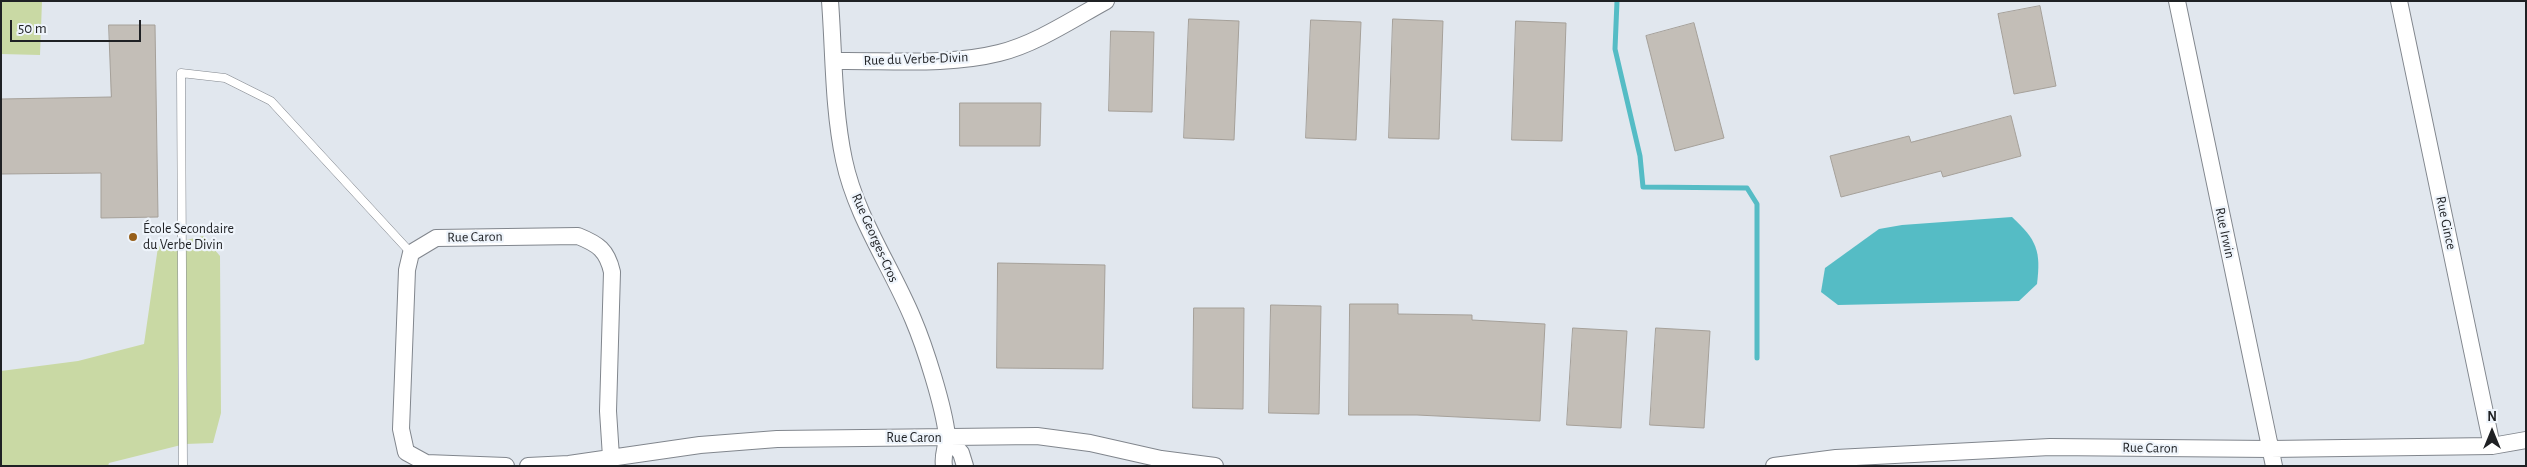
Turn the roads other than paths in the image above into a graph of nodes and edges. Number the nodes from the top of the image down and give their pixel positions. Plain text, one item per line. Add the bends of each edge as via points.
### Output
1 (830, 1) edge
2 (1106, 1) edge
3 (2177, 1) edge
4 (2398, 1) edge
5 (834, 61) junction
6 (411, 252) junction
7 (947, 437) junction
8 (2526, 440) edge
9 (2492, 446) junction
10 (2270, 449) junction
11 (611, 457) junction
12 (183, 466) edge
13 (506, 466) edge
14 (528, 466) edge
15 (944, 466) edge
16 (965, 466) edge
17 (1215, 466) edge
18 (1774, 466) edge
19 (2274, 466) edge

1 - 5 street, Rue Georges-Cros
2 - 5 street, Rue du Verbe-Divin via 1035,39 1000,53 962,59
3 - 10 street, Rue Irwin
4 - 9 street, Rue Gince
5 - 7 street, Rue Georges-Cros via 838,123 844,160 857,205 914,320 936,388
6 - 11 street, Rue Caron via 436,238 578,236 597,244 609,260 612,272 608,411
6 - 12 lane via 271,101 225,78 180,73
6 - 13 street via 407,270 401,428 406,452 426,463
7 - 11 street, Rue Caron via 777,439
7 - 15 street, Rue Georges-Cros via 942,458
7 - 16 street, Rue Georges-Cros via 961,453
7 - 17 street, Rue Caron via 1036,436
8 - 9 street, Rue Caron
9 - 10 street, Rue Caron
10 - 18 street, Rue Caron via 2050,447 1836,458
10 - 19 street, Rue Irwin
11 - 14 street, Rue Caron

